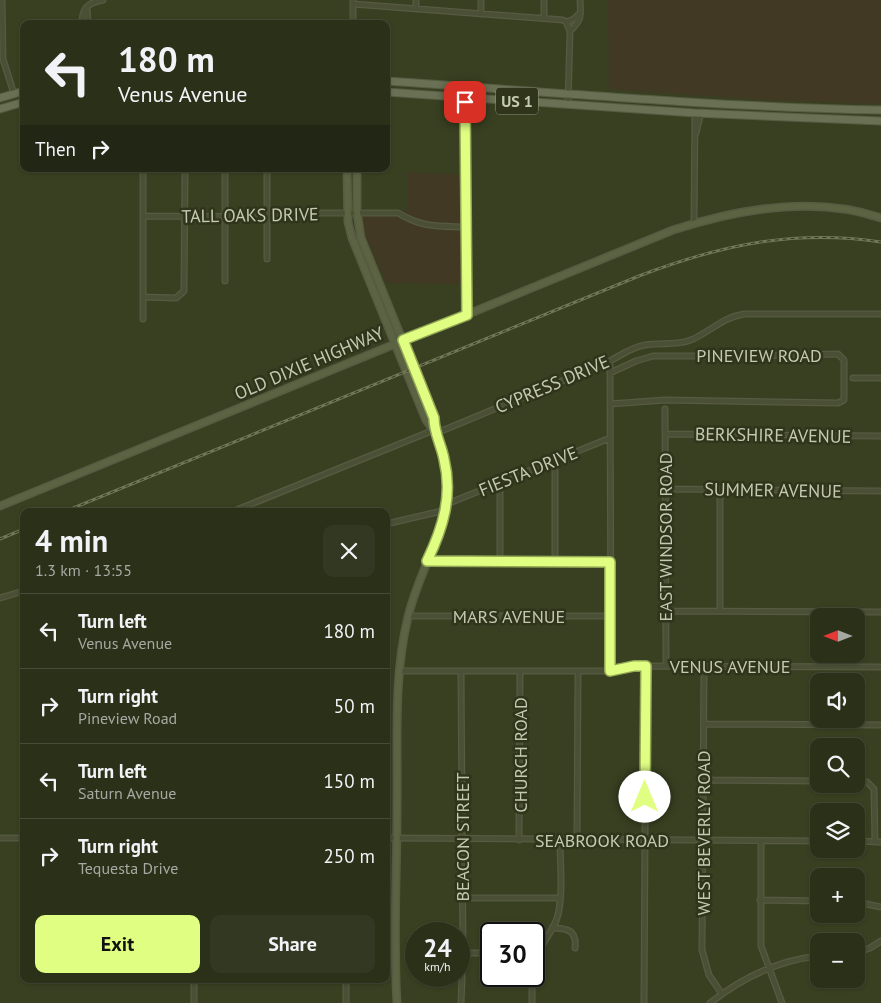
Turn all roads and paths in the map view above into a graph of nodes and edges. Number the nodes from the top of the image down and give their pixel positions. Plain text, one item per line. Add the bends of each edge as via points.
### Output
1 (2, 0) edge
2 (103, 0) edge
3 (416, 0) edge
4 (481, 0) edge
5 (544, 0) edge
6 (580, 0) edge
7 (353, 2) edge
8 (89, 5) junction
9 (416, 9) junction
10 (581, 11) junction
11 (481, 14) junction
12 (544, 18) junction
13 (82, 20) edge
14 (88, 20) edge
15 (353, 20) edge
16 (566, 22) junction
17 (570, 31) junction
18 (390, 81) edge
19 (20, 92) edge
20 (390, 92) edge
21 (569, 93) junction
22 (14, 94) junction
23 (465, 97) junction
24 (0, 98) edge
25 (697, 102) junction
26 (20, 103) edge
27 (714, 103) junction
28 (568, 104) junction
29 (0, 109) edge
30 (881, 110) edge
31 (677, 112) junction
32 (698, 113) junction
33 (881, 121) edge
34 (143, 172) edge
35 (185, 172) edge
36 (225, 172) edge
37 (267, 172) edge
38 (347, 172) edge
39 (357, 172) edge
40 (348, 212) junction
41 (356, 212) junction
42 (864, 212) junction
43 (881, 212) edge
44 (143, 216) junction
45 (226, 216) junction
46 (266, 216) junction
47 (185, 217) junction
48 (881, 218) edge
49 (694, 223) junction
50 (466, 227) junction
51 (266, 259) dead end
52 (225, 281) dead end
53 (143, 297) junction
54 (881, 314) edge
55 (467, 315) junction
56 (143, 319) dead end
57 (403, 340) junction
58 (394, 343) junction
59 (608, 362) junction
60 (610, 373) junction
61 (853, 378) dead end
62 (881, 378) edge
63 (610, 404) junction
64 (665, 409) dead end
65 (434, 430) junction
66 (665, 434) junction
67 (881, 436) edge
68 (610, 438) junction
69 (555, 460) junction
70 (500, 482) junction
71 (665, 489) junction
72 (720, 489) junction
73 (881, 491) edge
74 (0, 506) edge
75 (446, 507) junction
76 (241, 508) edge
77 (390, 523) edge
78 (427, 561) junction
79 (500, 561) junction
80 (555, 561) junction
81 (610, 562) junction
82 (20, 592) edge
83 (0, 598) edge
84 (665, 611) junction
85 (720, 611) junction
86 (881, 612) edge
87 (408, 616) junction
88 (610, 616) junction
89 (646, 666) junction
90 (666, 666) junction
91 (704, 666) junction
92 (881, 667) edge
93 (399, 671) junction
94 (461, 671) junction
95 (520, 671) junction
96 (578, 671) junction
97 (610, 671) junction
98 (704, 724) junction
99 (881, 725) edge
100 (703, 780) junction
101 (810, 781) edge
102 (865, 782) edge
103 (0, 838) edge
104 (20, 838) edge
105 (390, 838) edge
106 (397, 838) junction
107 (462, 840) junction
108 (519, 840) junction
109 (560, 840) junction
110 (577, 840) junction
111 (645, 840) junction
112 (703, 840) junction
113 (761, 841) junction
114 (810, 841) edge
115 (865, 842) edge
116 (874, 842) junction
117 (881, 842) edge
118 (462, 898) junction
119 (560, 898) junction
120 (760, 900) junction
121 (810, 901) edge
122 (865, 904) edge
123 (881, 908) edge
124 (462, 922) edge
125 (552, 928) junction
126 (545, 939) edge
127 (881, 941) edge
128 (574, 948) dead end
129 (865, 950) edge
130 (810, 958) edge
131 (768, 968) junction
132 (194, 983) edge
133 (346, 983) edge
134 (462, 987) edge
135 (532, 987) edge
136 (722, 994) junction
137 (194, 1003) edge
138 (346, 1003) edge
139 (397, 1003) edge
140 (461, 1003) edge
141 (532, 1003) edge
142 (644, 1003) edge
143 (710, 1003) edge
144 (782, 1003) edge

1 - 22 street via 4,62
2 - 8 street
3 - 9 street
4 - 11 street
5 - 12 street
6 - 10 street
7 - 9 street
7 - 15 street
8 - 13 street via 82,13
8 - 14 street
9 - 11 street
10 - 16 street via 580,15
10 - 17 street via 579,23
11 - 12 street
12 - 16 street
16 - 17 street
17 - 21 street
18 - 21 main road, US 1
19 - 22 main road
20 - 23 main road, US 1
21 - 25 main road, US 1
21 - 28 street
22 - 24 main road
23 - 28 main road, US 1
23 - 50 street
25 - 27 main road, US 1
25 - 31 main road
26 - 29 main road
27 - 30 main road, US 1
27 - 32 main road
28 - 31 main road, US 1
31 - 32 main road, US 1
32 - 33 main road, US 1
32 - 49 street
34 - 44 street
35 - 47 street
36 - 45 street
37 - 46 street
38 - 40 street
39 - 41 street
40 - 41 street, TALL OAKS DRIVE
40 - 46 street, TALL OAKS DRIVE
40 - 58 street via 352,238
41 - 50 street, TALL OAKS DRIVE via 398,213 430,226
41 - 57 street via 361,238
42 - 43 street, OLD DIXIE HIGHWAY
42 - 48 street, OLD DIXIE HIGHWAY
42 - 49 street, OLD DIXIE HIGHWAY via 822,207 776,208 734,213
44 - 47 street, TALL OAKS DRIVE
44 - 53 street
45 - 46 street, TALL OAKS DRIVE
45 - 47 street, TALL OAKS DRIVE
45 - 52 street
46 - 51 street
47 - 53 street via 184,291 176,298
49 - 55 street, OLD DIXIE HIGHWAY
50 - 55 street
53 - 56 street
54 - 59 street, CYPRESS DRIVE via 736,315 692,340 636,347
55 - 57 street, OLD DIXIE HIGHWAY
57 - 58 street, OLD DIXIE HIGHWAY
57 - 65 street via 434,418
58 - 65 street via 426,420
58 - 74 street, OLD DIXIE HIGHWAY
59 - 60 street
59 - 65 street, CYPRESS DRIVE via 444,430
60 - 63 street
60 - 63 street, PINEVIEW ROAD via 653,356 838,354 844,360 844,400 838,403 665,400
61 - 62 street
63 - 68 street
64 - 66 street, EAST WINDSOR ROAD
65 - 75 street via 446,466
65 - 76 street, CYPRESS DRIVE
66 - 67 street, BERKSHIRE AVENUE
66 - 71 street, EAST WINDSOR ROAD
68 - 69 street, FIESTA DRIVE
68 - 81 street
69 - 70 street, FIESTA DRIVE
69 - 80 street
70 - 75 street, FIESTA DRIVE
70 - 79 street
71 - 72 street, SUMMER AVENUE
71 - 84 street, EAST WINDSOR ROAD
72 - 73 street, SUMMER AVENUE
72 - 85 street
75 - 77 street, FIESTA DRIVE
75 - 78 street via 441,531
78 - 79 street
78 - 87 street
79 - 80 street
80 - 81 street
81 - 88 street
82 - 83 street
84 - 85 street
84 - 90 street, EAST WINDSOR ROAD
85 - 86 street
87 - 88 street, MARS AVENUE
87 - 93 street
88 - 97 street
89 - 90 street, VENUS AVENUE
89 - 97 street, VENUS AVENUE
89 - 111 street
90 - 91 street, VENUS AVENUE
91 - 92 street, VENUS AVENUE
91 - 98 street, WEST BEVERLY ROAD
93 - 94 street, VENUS AVENUE
93 - 106 street
94 - 95 street, VENUS AVENUE
94 - 107 street, BEACON STREET
95 - 96 street, VENUS AVENUE
95 - 108 street, CHURCH ROAD
96 - 97 street, VENUS AVENUE
96 - 110 street
98 - 99 street
98 - 100 street, WEST BEVERLY ROAD
100 - 101 street
100 - 112 street, WEST BEVERLY ROAD
102 - 116 street via 874,789
103 - 104 street
105 - 106 street, SEABROOK ROAD
106 - 107 street, SEABROOK ROAD
106 - 139 street
107 - 108 street, SEABROOK ROAD
107 - 118 street, BEACON STREET
108 - 109 street, SEABROOK ROAD
109 - 110 street, SEABROOK ROAD
109 - 119 street
110 - 111 street, SEABROOK ROAD
111 - 112 street, SEABROOK ROAD
111 - 142 street
112 - 113 street, SEABROOK ROAD
112 - 136 street, WEST BEVERLY ROAD via 702,950 709,975
113 - 114 street, SEABROOK ROAD
113 - 120 street
115 - 116 street
116 - 117 street
118 - 119 street
118 - 124 street, BEACON STREET
119 - 125 street
120 - 121 street
120 - 131 street via 761,946
122 - 123 street
125 - 126 street
125 - 128 street via 573,934 576,940
127 - 129 street
130 - 131 street
131 - 136 street
131 - 144 street
132 - 137 street
133 - 138 street
134 - 140 street, BEACON STREET
135 - 141 street
136 - 143 street

